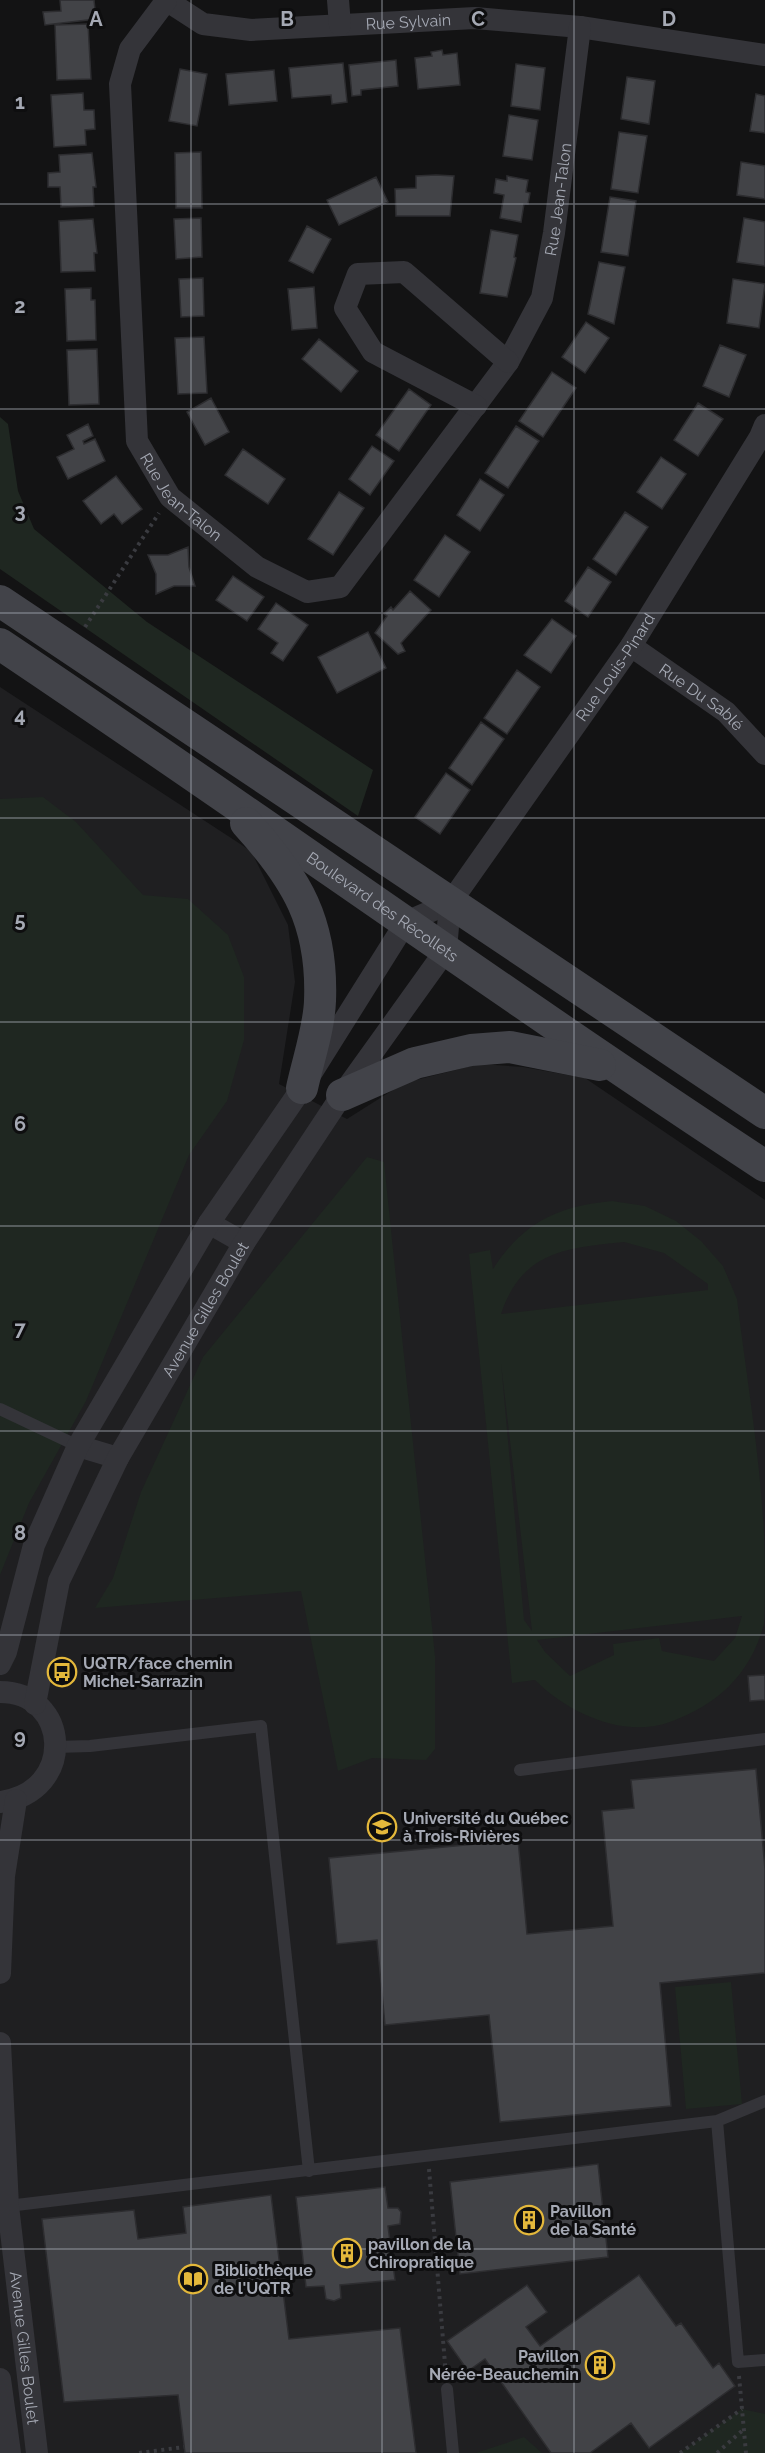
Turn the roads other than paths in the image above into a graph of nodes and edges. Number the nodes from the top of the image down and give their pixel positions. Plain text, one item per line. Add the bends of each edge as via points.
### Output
1 (166, 0) edge
2 (338, 0) edge
3 (340, 26) junction
4 (580, 27) junction
5 (765, 55) edge
6 (508, 362) junction
7 (476, 406) junction
8 (765, 425) edge
9 (0, 601) edge
10 (0, 644) edge
11 (631, 646) junction
12 (765, 754) edge
13 (216, 789) junction
14 (450, 903) junction
15 (406, 922) junction
16 (446, 950) junction
17 (627, 1076) junction
18 (302, 1088) junction
19 (342, 1095) junction
20 (765, 1113) edge
21 (765, 1166) edge
22 (209, 1223) junction
23 (244, 1243) junction
24 (0, 1409) edge
25 (78, 1446) junction
26 (118, 1458) junction
27 (0, 1664) edge
28 (0, 1692) edge
29 (35, 1704) junction
30 (765, 1739) edge
31 (56, 1747) junction
32 (520, 1770) dead end
33 (8, 1801) edge
34 (0, 1973) edge
35 (0, 2043) edge
36 (765, 2101) edge
37 (717, 2121) junction
38 (309, 2170) junction
39 (4, 2206) edge
40 (765, 2360) edge
41 (0, 2379) edge
42 (447, 2389) road end
43 (10, 2453) edge
44 (37, 2453) edge
45 (453, 2453) edge

1 - 3 street, Rue Sylvain via 203,24 251,30
1 - 7 street, Rue Jean-Talon via 130,49 120,84 137,441 170,497 257,567 307,592 340,588
2 - 3 street
3 - 4 street, Rue Sylvain via 475,18
4 - 5 street, Rue Sylvain
4 - 6 street, Rue Jean-Talon via 542,298
6 - 7 street, Rue Jean-Talon
6 - 7 street via 404,272 358,274 345,308 373,352
8 - 11 street, Rue Louis-Pinard
9 - 14 main road
10 - 13 main road, Boulevard des Récollets
11 - 12 street, Rue Du Sablé via 726,712
11 - 14 street, Rue Louis-Pinard
13 - 15 main road, Boulevard des Récollets
13 - 18 main road via 294,882 314,929 320,1002
14 - 15 street
14 - 16 street
14 - 20 main road
15 - 16 main road, Boulevard des Récollets
15 - 18 street
16 - 17 main road, Boulevard des Récollets
16 - 19 street, Avenue Gilles Boulet
17 - 19 main road via 590,1061 510,1047 471,1050 415,1063
17 - 21 main road, Boulevard des Récollets
18 - 22 street
19 - 23 street, Avenue Gilles Boulet
22 - 23 street
22 - 25 street
23 - 26 street, Avenue Gilles Boulet
24 - 25 lane
25 - 26 street
25 - 27 street via 34,1545
26 - 29 street, Avenue Gilles Boulet via 59,1581
28 - 29 street via 22,1696
29 - 31 street via 46,1716
30 - 32 lane
31 - 33 street via 45,1780 32,1792
31 - 38 lane via 261,1726
33 - 34 street
35 - 39 street, Avenue Gilles Boulet
36 - 37 lane
37 - 38 lane
37 - 40 lane via 738,2362
38 - 39 lane
39 - 44 street, Avenue Gilles Boulet
41 - 43 street, Avenue Gilles Boulet
42 - 45 lane

